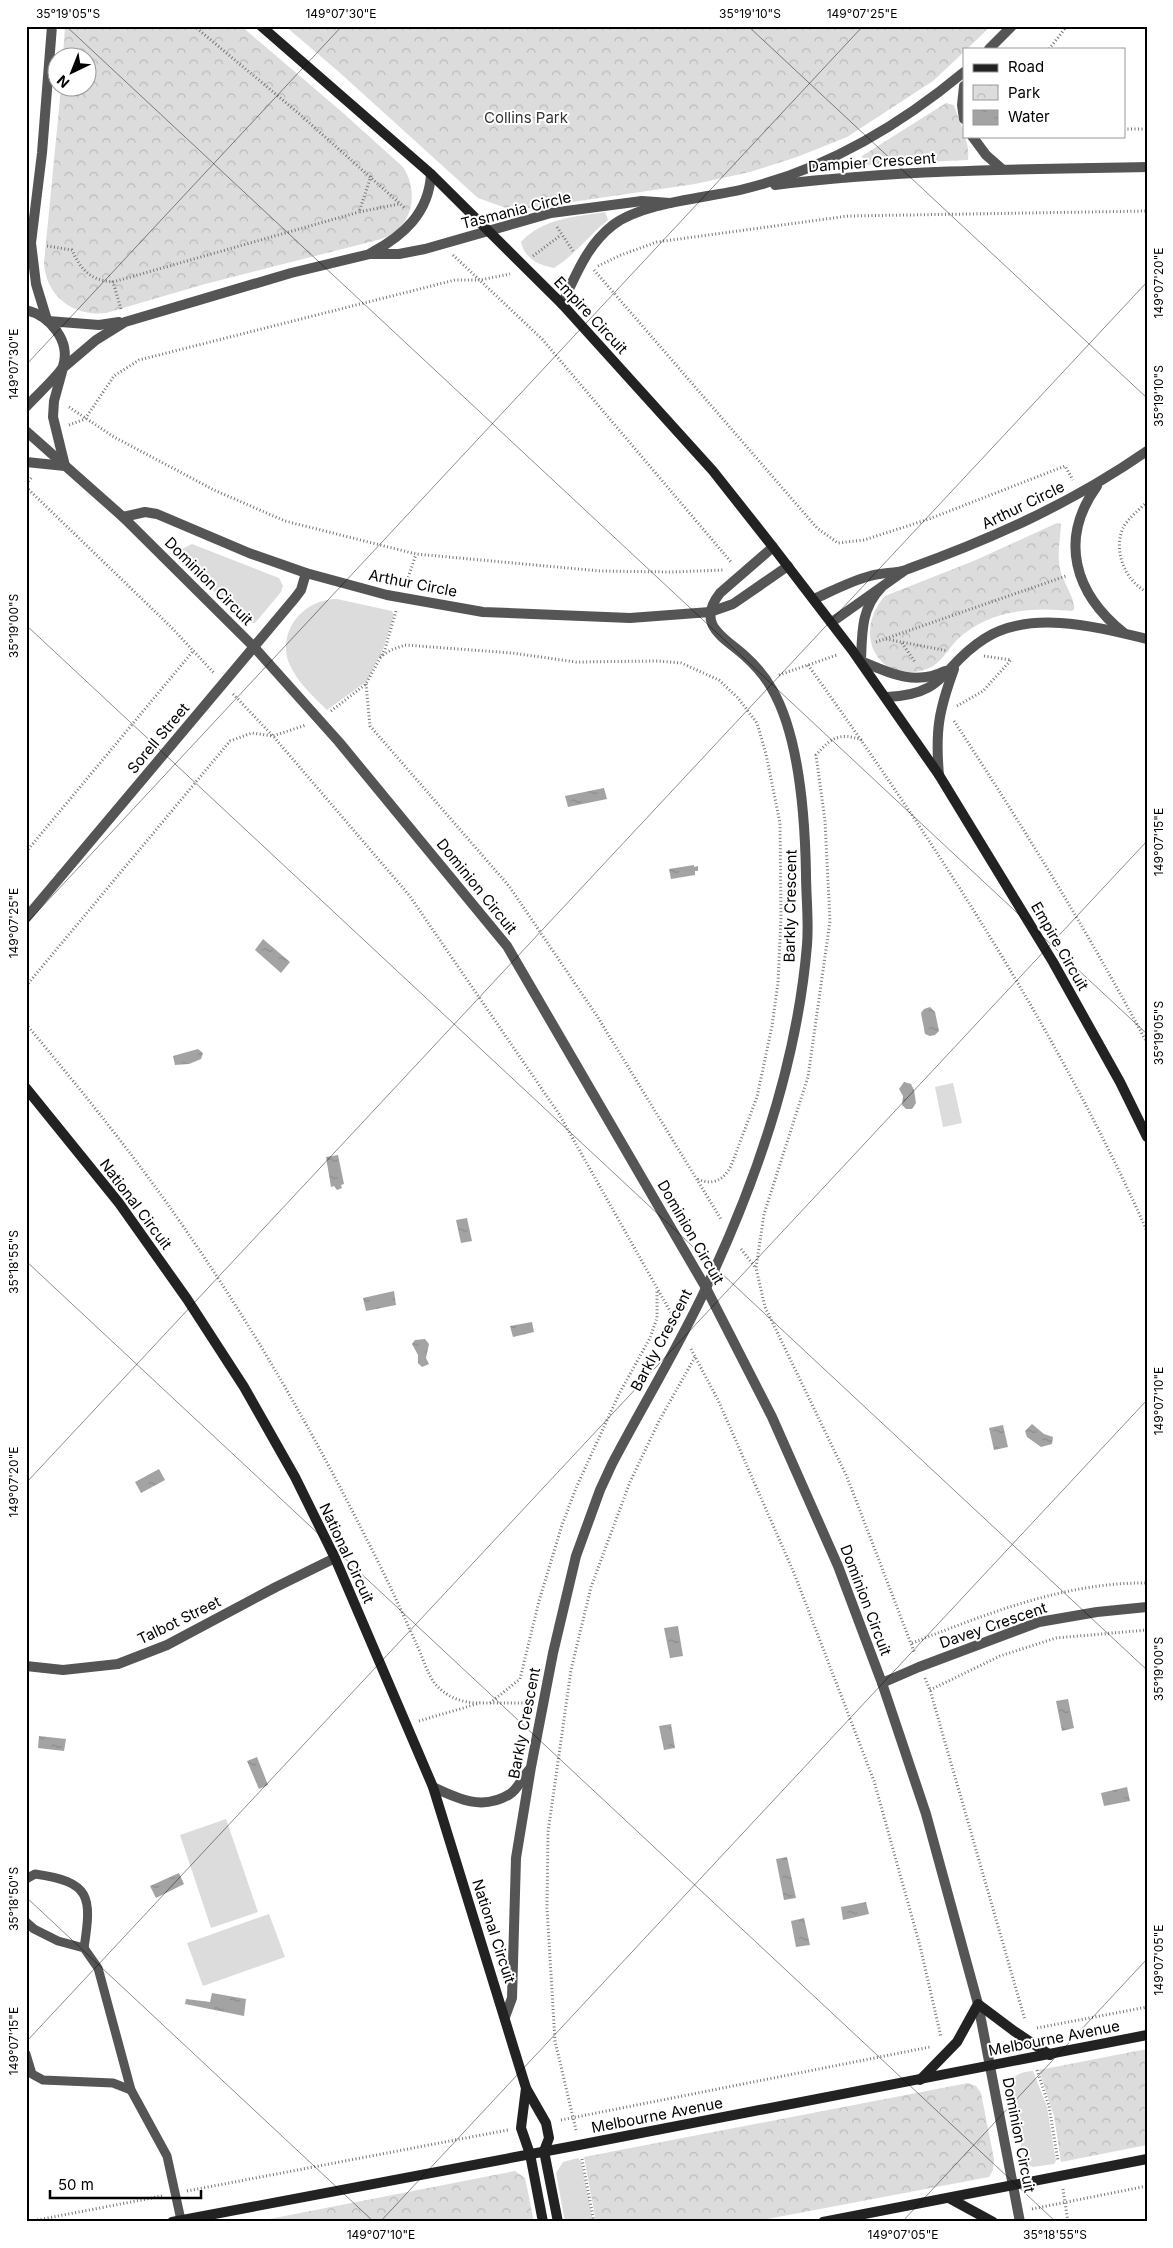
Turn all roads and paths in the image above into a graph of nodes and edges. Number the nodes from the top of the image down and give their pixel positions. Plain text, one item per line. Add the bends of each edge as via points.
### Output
1 (52, 26) edge
2 (194, 26) edge
3 (261, 26) edge
4 (1012, 26) edge
5 (1067, 26) edge
6 (990, 48) edge
7 (1050, 48) edge
8 (963, 73) edge
9 (963, 96) edge
10 (296, 111) dead end
11 (963, 112) edge
12 (1126, 129) edge
13 (1147, 129) edge
14 (974, 138) edge
15 (1147, 167) edge
16 (1002, 169) junction
17 (431, 174) junction
18 (371, 176) dead end
19 (744, 189) junction
20 (670, 203) junction
21 (400, 204) dead end
22 (1147, 211) edge
23 (359, 212) junction
24 (551, 214) junction
25 (488, 231) junction
26 (562, 235) junction
27 (31, 243) junction
28 (26, 253) edge
29 (370, 254) junction
30 (584, 258) junction
31 (522, 263) junction
32 (593, 268) junction
33 (113, 282) junction
34 (562, 304) junction
35 (26, 310) edge
36 (47, 320) junction
37 (125, 322) junction
38 (542, 339) dead end
39 (63, 368) junction
40 (62, 402) dead end
41 (26, 407) edge
42 (85, 419) junction
43 (26, 431) edge
44 (1147, 450) edge
45 (26, 462) edge
46 (64, 466) junction
47 (1100, 481) junction
48 (26, 487) edge
49 (1081, 493) junction
50 (1147, 502) edge
51 (123, 517) junction
52 (774, 547) junction
53 (416, 554) junction
54 (731, 562) dead end
55 (788, 566) junction
56 (730, 569) dead end
57 (905, 571) junction
58 (1078, 572) junction
59 (306, 573) junction
60 (881, 588) junction
61 (1147, 592) edge
62 (401, 597) junction
63 (814, 599) junction
64 (710, 612) junction
65 (832, 622) junction
66 (1126, 634) junction
67 (1147, 639) edge
68 (254, 647) junction
69 (857, 648) junction
70 (194, 650) junction
71 (380, 657) junction
72 (1011, 660) dead end
73 (861, 661) junction
74 (808, 665) junction
75 (955, 665) junction
76 (766, 679) junction
77 (223, 683) junction
78 (366, 684) junction
79 (887, 697) junction
80 (955, 707) dead end
81 (318, 718) junction
82 (953, 719) dead end
83 (273, 736) junction
84 (862, 740) junction
85 (940, 775) junction
86 (26, 852) edge
87 (26, 918) edge
88 (26, 986) edge
89 (26, 1024) edge
90 (1147, 1042) edge
91 (26, 1088) edge
92 (1147, 1137) edge
93 (698, 1179) junction
94 (1147, 1232) edge
95 (730, 1235) junction
96 (756, 1268) junction
97 (706, 1288) junction
98 (683, 1334) junction
99 (695, 1357) junction
100 (335, 1558) junction
101 (1147, 1583) edge
102 (1147, 1607) edge
103 (1147, 1630) edge
104 (912, 1643) junction
105 (26, 1666) edge
106 (920, 1667) junction
107 (882, 1683) junction
108 (930, 1690) junction
109 (480, 1703) junction
110 (543, 1703) junction
111 (406, 1724) junction
112 (531, 1767) junction
113 (433, 1787) junction
114 (26, 1879) edge
115 (26, 1922) edge
116 (84, 1948) junction
117 (978, 2004) junction
118 (1147, 2007) edge
119 (505, 2016) junction
120 (1028, 2030) junction
121 (1147, 2035) edge
122 (1030, 2042) junction
123 (943, 2045) dead end
124 (933, 2047) dead end
125 (26, 2054) edge
126 (1050, 2054) junction
127 (1034, 2058) junction
128 (990, 2066) junction
129 (920, 2080) junction
130 (526, 2088) junction
131 (131, 2090) junction
132 (574, 2117) junction
133 (546, 2123) junction
134 (521, 2128) junction
135 (579, 2146) junction
136 (544, 2152) junction
137 (530, 2154) junction
138 (1147, 2159) edge
139 (1060, 2175) junction
140 (1013, 2186) junction
141 (1147, 2186) edge
142 (176, 2193) junction
143 (949, 2198) junction
144 (1066, 2202) junction
145 (176, 2221) edge
146 (27, 2222) edge
147 (543, 2222) edge
148 (558, 2222) edge
149 (594, 2222) edge
150 (823, 2222) edge
151 (993, 2222) edge
152 (1020, 2222) edge
153 (1068, 2222) edge

1 - 27 street
2 - 10 path
3 - 17 street, Empire Circuit
4 - 6 street
5 - 7 path
8 - 19 street, Tasmania Circle via 871,139 796,173
9 - 11 street
12 - 13 path
14 - 16 street
15 - 16 street, Dampier Crescent
16 - 19 street, Dampier Crescent via 847,176
17 - 25 street, Empire Circuit
17 - 29 street, Tasmania Circle via 427,198 411,224 396,239
18 - 23 path
19 - 20 street, Tasmania Circle
20 - 24 street, Tasmania Circle via 636,201
20 - 30 street, Tasmania Circle via 614,224
21 - 23 path
22 - 32 path via 848,216 657,242
23 - 33 path
24 - 25 street, Tasmania Circle
24 - 26 path
25 - 29 street, Tasmania Circle via 412,252
25 - 31 street, Empire Circuit
26 - 30 path via 575,253
26 - 31 path
27 - 28 street
27 - 33 path via 72,250 82,270 92,278
27 - 36 street via 36,284
29 - 37 street, Tasmania Circle via 291,273
30 - 32 path
30 - 34 street, Tasmania Circle
31 - 34 street, Empire Circuit
31 - 42 path via 510,274 480,280 454,280 139,360 114,376
32 - 49 path via 817,528 838,543 864,540 929,519 1065,466
33 - 37 path
34 - 52 street, Empire Circuit via 712,471
35 - 36 street
36 - 37 street, Tasmania Circle via 99,325
36 - 39 street via 62,341
37 - 39 street, Tasmania Circle via 96,340
38 - 54 path
39 - 41 street, Tasmania Circle
39 - 46 street via 53,417
40 - 42 path
42 - 53 path via 214,490 285,521
43 - 46 street, Dominion Circuit
44 - 47 street, Arthur Circle
45 - 46 street
46 - 51 street, Dominion Circuit
47 - 49 street, Arthur Circle
47 - 58 street via 1079,522 1075,550
48 - 70 path
49 - 57 street, Arthur Circle via 976,544
50 - 61 path via 1123,527 1119,550 1125,572
51 - 59 street, Arthur Circle via 145,512 157,514
51 - 68 street, Dominion Circuit
52 - 55 street, Empire Circuit
52 - 64 street via 720,593
53 - 56 path via 600,570 671,572
53 - 62 path
55 - 63 street, Empire Circuit
55 - 64 street, Arthur Circle via 732,604
57 - 60 street, Arthur Circle
57 - 63 street, Arthur Circle via 868,576
58 - 66 street via 1094,604
58 - 69 path
59 - 62 street, Arthur Circle
59 - 68 street, Sorell Street via 298,594
60 - 65 street, Arthur Circle
60 - 69 street via 865,612
62 - 64 street, Arthur Circle via 483,612 556,616 630,618
62 - 71 path
63 - 65 street, Empire Circuit
64 - 76 street, Barkly Crescent via 715,631
65 - 69 street, Empire Circuit
66 - 67 street
66 - 75 street via 1062,623 1019,624 983,639
68 - 77 street, Sorell Street
68 - 81 street, Dominion Circuit
69 - 73 street, Empire Circuit
69 - 74 path
70 - 77 path
70 - 86 path
71 - 78 path
71 - 93 path via 405,645 503,652 576,662 681,663 719,680 757,723 780,823 778,983 757,1097 731,1166 721,1180
72 - 80 path via 983,691
73 - 75 street via 900,677 913,678 932,676
73 - 79 street, Empire Circuit
74 - 76 path
74 - 84 path
75 - 79 street via 923,691
75 - 85 street, Empire Circuit via 939,713
76 - 95 street, Barkly Crescent via 785,715 799,779 805,838 807,943 800,1008 787,1068 756,1172
77 - 83 path
77 - 87 street, Sorell Street
78 - 81 path
78 - 93 path via 370,726 509,886 597,1016
79 - 85 street, Empire Circuit
81 - 83 path via 305,726
81 - 97 street, Dominion Circuit via 507,946
82 - 90 path via 1011,808
83 - 88 path via 252,733 230,742
83 - 98 path via 409,896 559,1114
84 - 94 path via 995,945 1071,1078
84 - 96 path via 838,736 816,755 825,821 830,921 808,1077 764,1214
85 - 92 street, Empire Circuit via 1054,962
89 - 109 path via 92,1104 187,1231 255,1339 333,1472 387,1578 435,1684 465,1703
91 - 100 street, National Circuit via 119,1203 187,1299 244,1387 295,1477
93 - 95 path
95 - 96 path
95 - 97 street, Barkly Crescent
96 - 104 path via 765,1307 847,1477
97 - 98 street, Barkly Crescent
97 - 107 street, Dominion Circuit via 772,1417 838,1566
98 - 99 path
98 - 110 street, Barkly Crescent via 600,1490 576,1556
99 - 123 path via 718,1400 794,1573 874,1781 920,1946
99 - 132 path via 630,1482 591,1587 571,1670 548,1832 547,1908 555,2041
100 - 105 street, Talbot Street via 167,1645 118,1664 63,1670
100 - 111 street, National Circuit
101 - 104 path via 1082,1588 1014,1605
102 - 106 street, Davey Crescent via 1039,1622
103 - 108 path via 1056,1638 1000,1656
104 - 106 path
106 - 107 street, Davey Crescent
106 - 108 path
107 - 117 street, Dominion Circuit via 926,1814
108 - 120 path
109 - 110 path
109 - 111 path
110 - 112 street, Barkly Crescent
111 - 113 street, National Circuit
112 - 113 street via 511,1794 485,1803 462,1801
112 - 119 street, Barkly Crescent via 516,1858 512,1998
113 - 119 street, National Circuit
114 - 116 lane via 35,1874 54,1877 71,1882 82,1890 88,1903
115 - 116 lane via 58,1941
116 - 131 lane via 98,1968
117 - 122 street
117 - 128 street, Dominion Circuit
117 - 129 street via 956,2042
118 - 120 path
119 - 130 street, National Circuit
120 - 122 path
121 - 126 street, Melbourne Avenue
122 - 126 street
124 - 132 path
125 - 131 lane via 32,2074 43,2080 113,2083
126 - 127 street, Melbourne Avenue
127 - 128 street, Melbourne Avenue
127 - 139 path via 1049,2106
128 - 129 street, Melbourne Avenue
128 - 140 street, Dominion Circuit
129 - 135 street, Melbourne Avenue
130 - 133 street, National Circuit
130 - 134 street, National Circuit
131 - 142 lane via 167,2156
132 - 133 path
132 - 135 path
133 - 136 street via 549,2138
134 - 137 street, National Circuit
134 - 142 path
135 - 136 street, Melbourne Avenue
135 - 149 path
136 - 137 street, Melbourne Avenue
136 - 148 street
137 - 145 street, Melbourne Avenue
137 - 147 street, National Circuit
138 - 139 street
139 - 140 street
139 - 144 path
140 - 143 street
140 - 152 street, Dominion Circuit
141 - 144 path
142 - 145 lane
142 - 146 path
143 - 150 street
143 - 151 street
144 - 153 path

